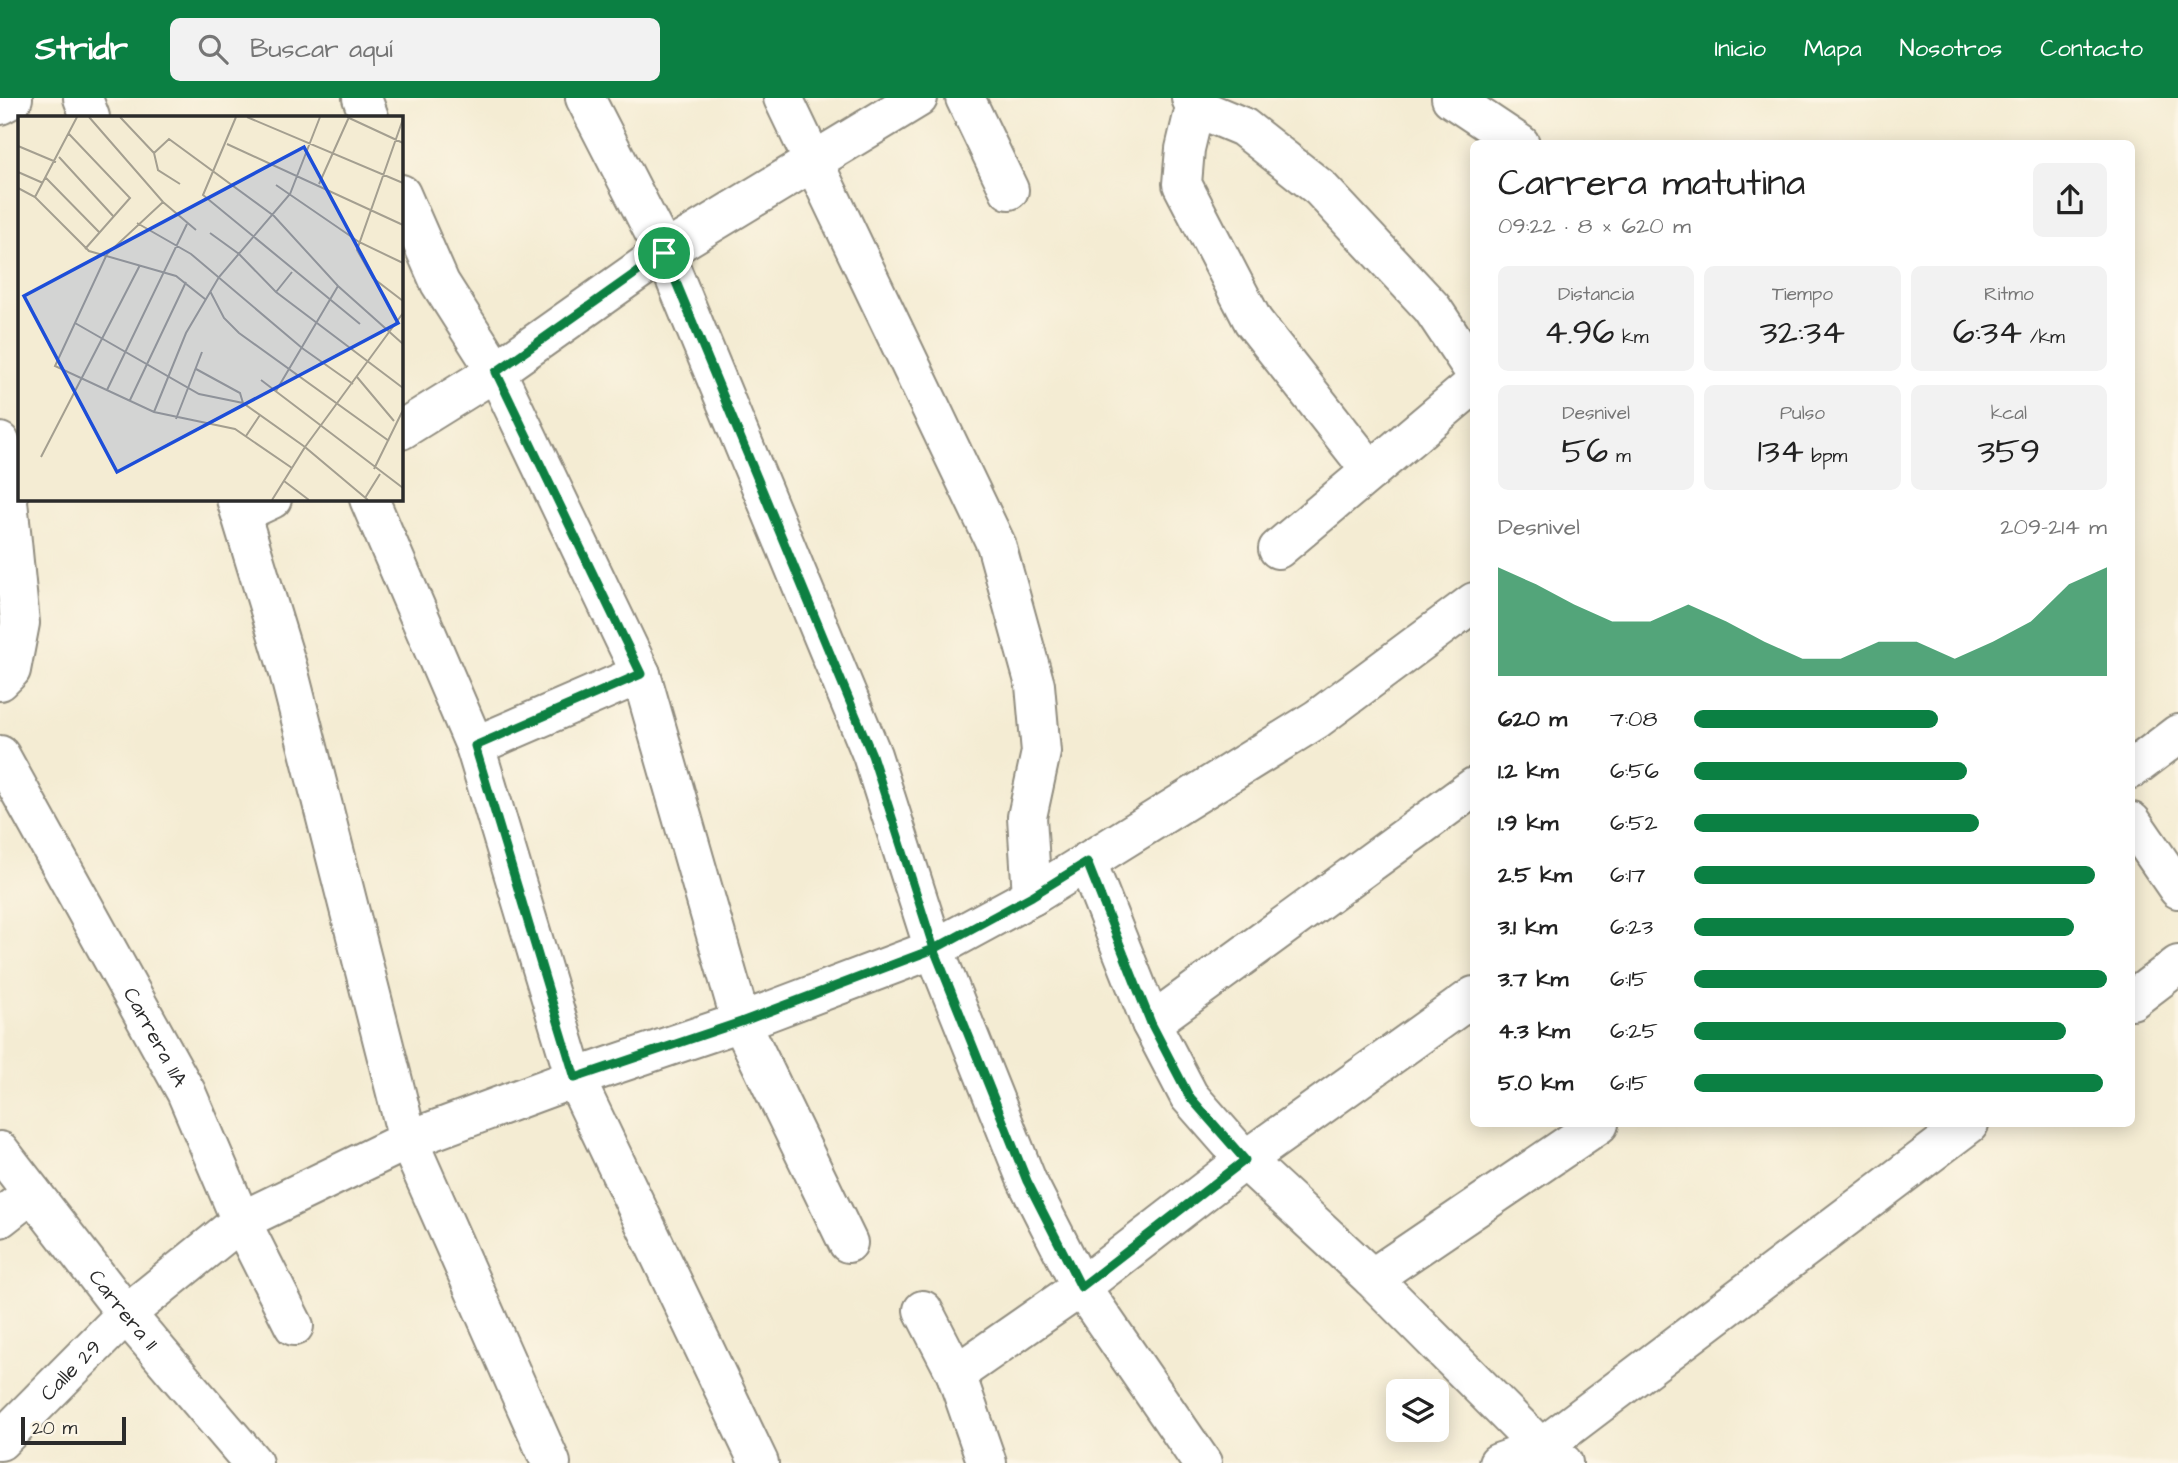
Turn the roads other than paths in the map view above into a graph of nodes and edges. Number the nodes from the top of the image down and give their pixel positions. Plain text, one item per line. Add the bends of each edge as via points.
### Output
1 (13, 98) edge
2 (83, 98) edge
3 (362, 98) edge
4 (585, 98) edge
5 (783, 98) edge
6 (918, 98) edge
7 (965, 98) edge
8 (1451, 98) edge
9 (1193, 102) edge
10 (0, 105) edge
11 (90, 116) edge
12 (369, 116) edge
13 (1514, 140) edge
14 (814, 160) junction
15 (1009, 190) dead end
16 (402, 196) edge
17 (664, 253) junction
18 (1470, 365) edge
19 (496, 372) junction
20 (1470, 387) edge
21 (402, 429) edge
22 (0, 442) edge
23 (1371, 471) junction
24 (369, 500) edge
25 (250, 504) edge
26 (1278, 549) dead end
27 (1470, 605) edge
28 (641, 674) junction
29 (0, 681) edge
30 (2178, 734) edge
31 (475, 746) junction
32 (0, 755) edge
33 (2135, 767) edge
34 (1470, 790) edge
35 (2135, 826) edge
36 (1087, 862) junction
37 (2178, 889) edge
38 (1032, 896) junction
39 (934, 949) junction
40 (2178, 965) edge
41 (2135, 998) edge
42 (1470, 999) edge
43 (741, 1022) junction
44 (1151, 1023) junction
45 (575, 1078) junction
46 (1595, 1127) edge
47 (1958, 1127) edge
48 (408, 1140) junction
49 (0, 1151) edge
50 (1245, 1160) junction
51 (32, 1193) junction
52 (0, 1218) edge
53 (241, 1221) junction
54 (848, 1243) dead end
55 (1372, 1278) junction
56 (1081, 1287) junction
57 (923, 1310) dead end
58 (126, 1314) junction
59 (294, 1326) dead end
60 (956, 1374) junction
61 (0, 1441) edge
62 (1552, 1456) edge
63 (253, 1463) edge
64 (551, 1463) edge
65 (759, 1463) edge
66 (987, 1463) edge
67 (1202, 1463) edge
68 (1498, 1463) edge

1 - 10 street
2 - 11 street
3 - 12 street
4 - 17 street
5 - 14 street
6 - 14 street
7 - 15 street
8 - 13 street
9 - 18 street via 1243,127 1320,188 1432,308
9 - 23 street via 1182,184 1253,321
14 - 17 street
14 - 38 street via 996,544 1035,685 1041,752 1027,817
16 - 19 street via 440,283
17 - 19 street
17 - 39 street via 872,755
19 - 21 street
19 - 28 street
20 - 23 street
22 - 29 street via 20,623 10,670
23 - 26 street
24 - 31 street
25 - 48 street
27 - 36 street, Calle 29 via 1317,719
28 - 31 street
28 - 43 street
30 - 33 street
31 - 45 street
32 - 53 street, Carrera 11A via 186,1092
34 - 44 street
35 - 37 street
36 - 38 street, Calle 29
36 - 44 street
38 - 39 street, Calle 29
39 - 43 street, Calle 29
39 - 56 street via 1027,1181
40 - 41 street
42 - 50 street
43 - 45 street, Calle 29
43 - 54 street
44 - 50 street via 1189,1096
45 - 48 street, Calle 29
45 - 65 street
46 - 55 street
47 - 62 street
48 - 53 street, Calle 29
48 - 64 street
49 - 51 street, Carrera 11
50 - 55 street
50 - 56 street
51 - 52 street
51 - 58 street, Carrera 11
53 - 58 street, Calle 29
53 - 59 street, Carrera 11A
55 - 62 street
56 - 60 street
56 - 67 street
57 - 60 street
58 - 61 street, Calle 29
58 - 63 street, Carrera 11
60 - 66 street
62 - 68 street

